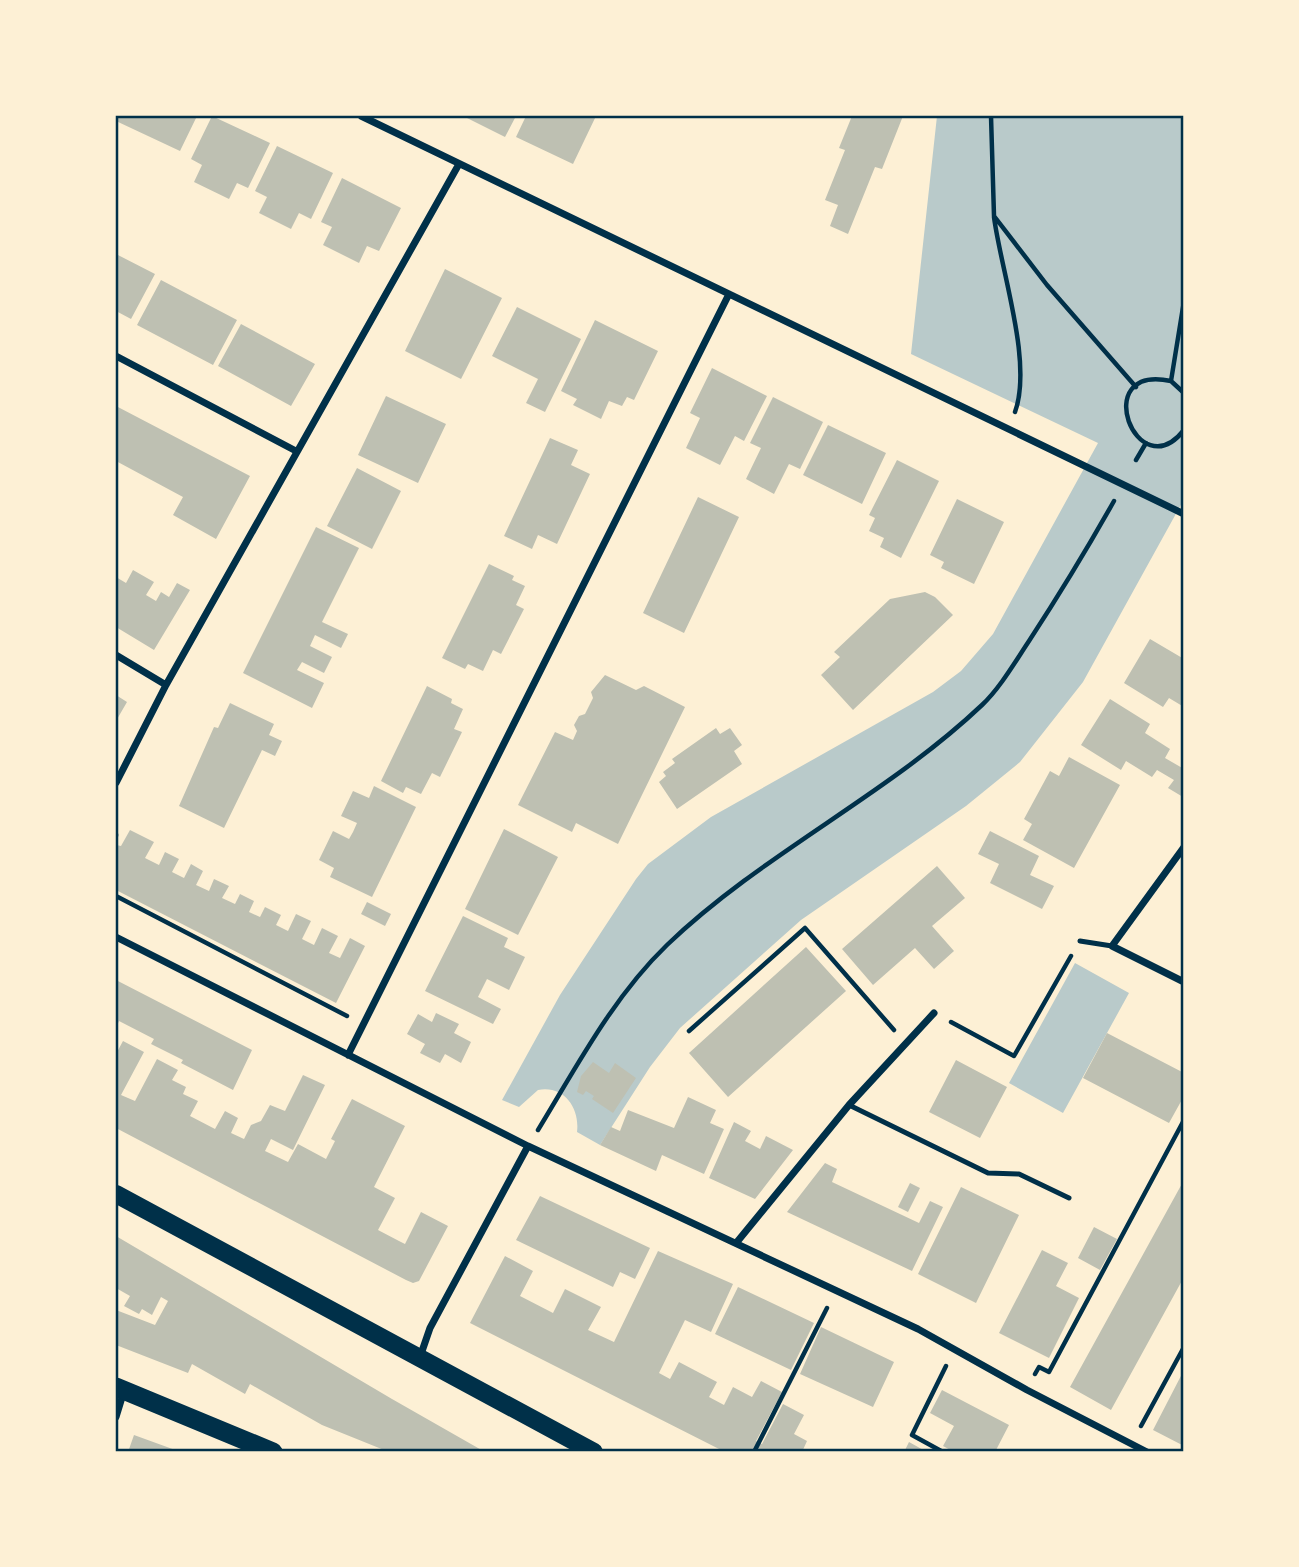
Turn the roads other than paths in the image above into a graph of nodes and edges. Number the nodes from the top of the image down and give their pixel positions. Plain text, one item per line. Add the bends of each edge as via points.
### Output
1 (361, 116) edge
2 (459, 164) junction
3 (729, 295) junction
4 (116, 356) edge
5 (296, 452) junction
6 (1184, 513) edge
7 (116, 655) edge
8 (166, 685) junction
9 (116, 783) edge
10 (1184, 847) edge
11 (116, 936) edge
12 (1080, 941) road end
13 (1112, 946) junction
14 (1184, 982) edge
15 (934, 1013) road end
16 (348, 1055) junction
17 (849, 1105) junction
18 (528, 1146) junction
19 (116, 1194) edge
20 (1069, 1198) dead end
21 (737, 1242) junction
22 (419, 1359) junction
23 (120, 1389) edge
24 (116, 1417) edge
25 (273, 1451) edge
26 (594, 1451) edge
27 (1147, 1451) edge

1 - 2 street
2 - 3 street
2 - 5 street
3 - 6 street
3 - 16 street
4 - 5 street
5 - 8 street
7 - 8 street
8 - 9 street
10 - 13 street
11 - 16 street
12 - 13 lane
13 - 14 street
15 - 17 street
16 - 18 street
17 - 20 lane via 988,1173 1019,1174
17 - 21 street
18 - 21 street
18 - 22 street via 430,1328
19 - 22 main road
21 - 27 street via 837,1288
22 - 26 main road
23 - 24 street
23 - 25 highway

